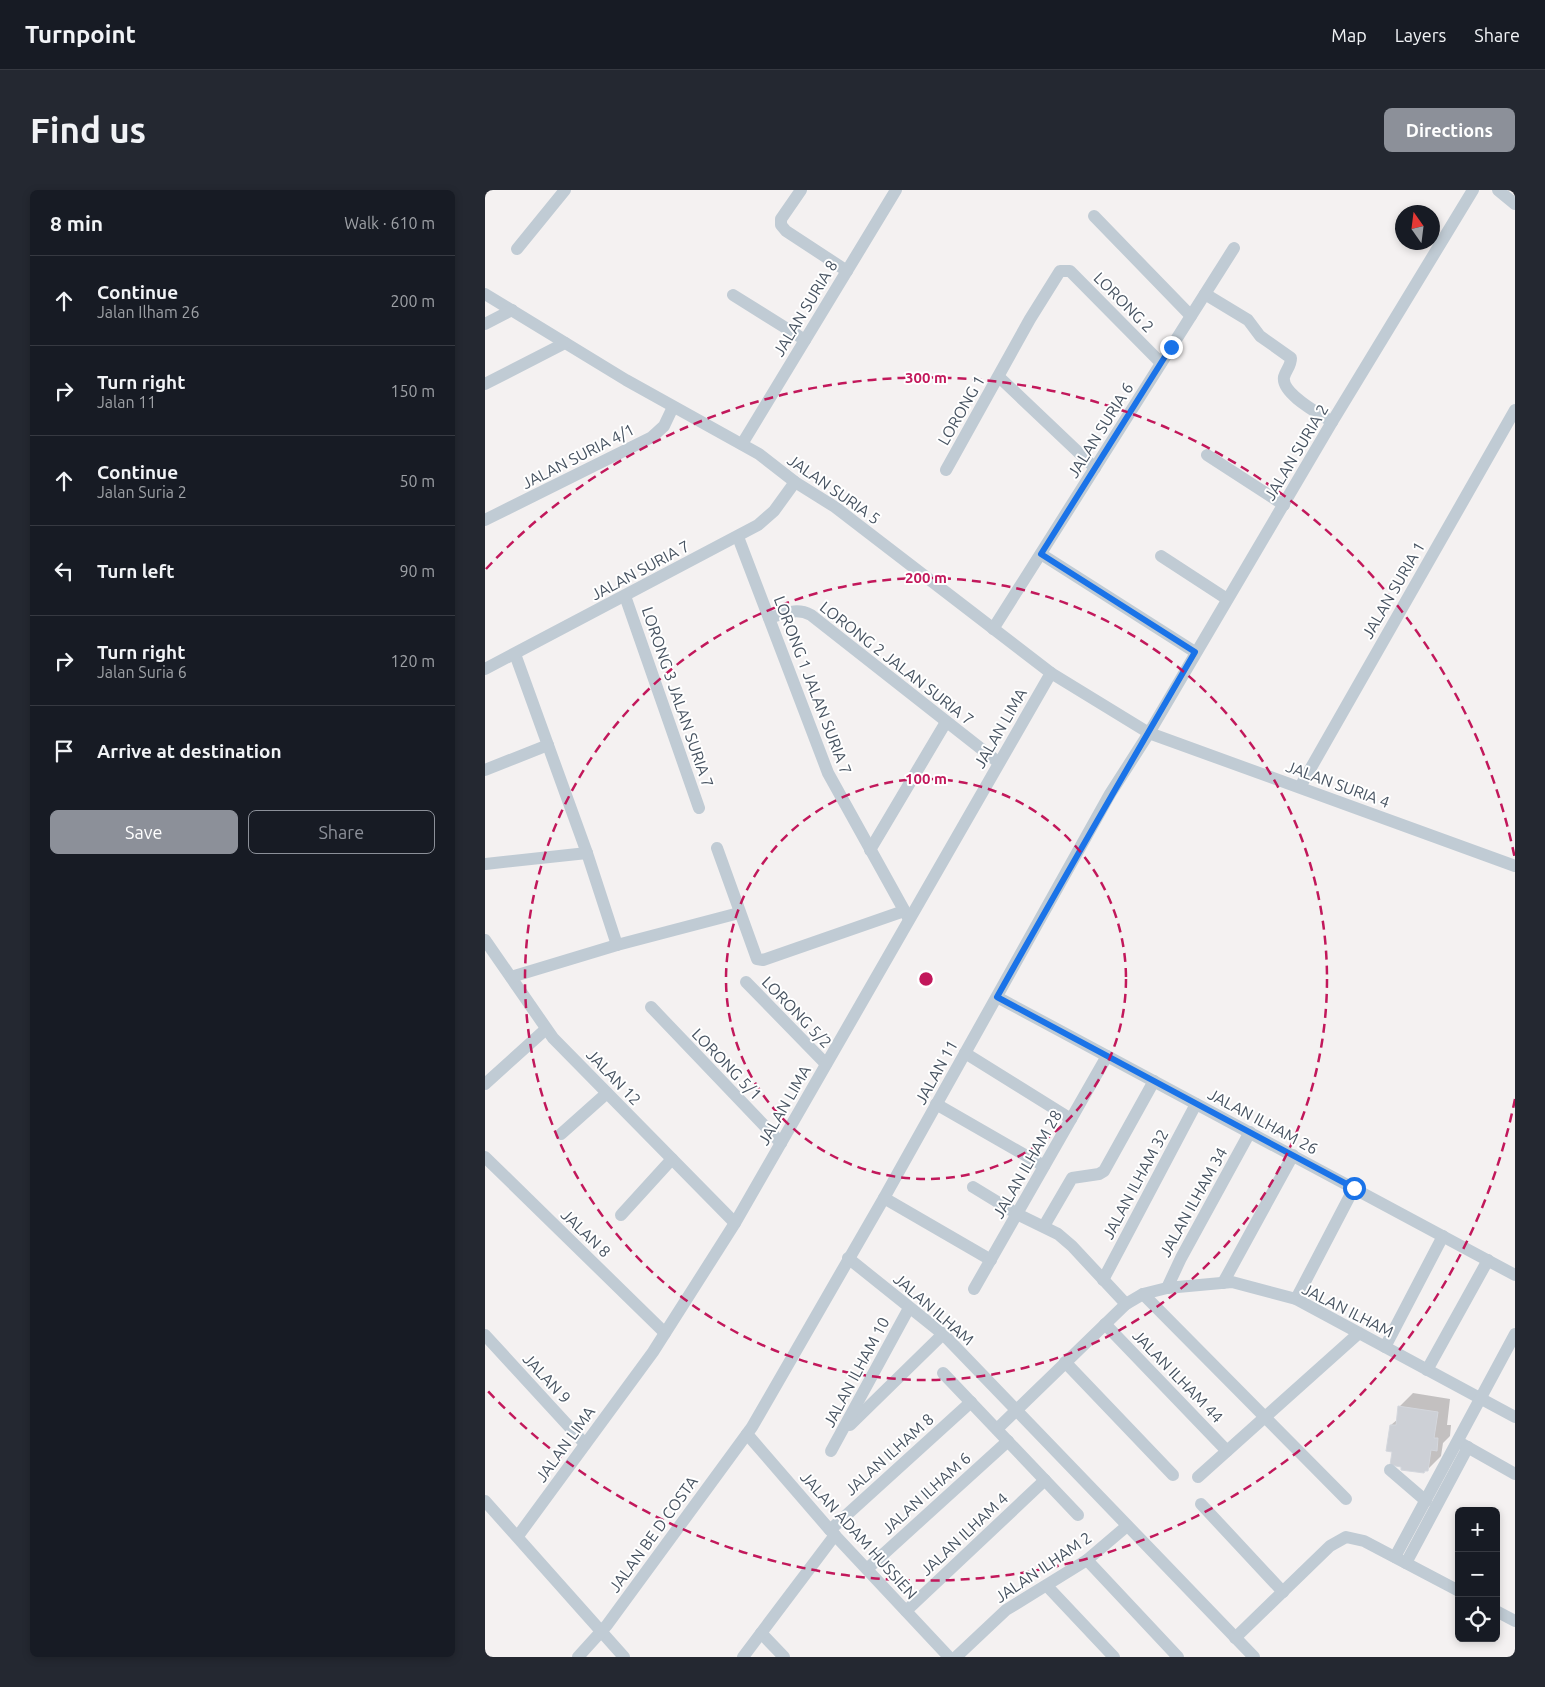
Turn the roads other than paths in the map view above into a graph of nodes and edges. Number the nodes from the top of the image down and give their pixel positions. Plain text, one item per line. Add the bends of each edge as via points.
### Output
1 (565, 190) edge
2 (801, 190) edge
3 (896, 190) edge
4 (1498, 190) edge
5 (1471, 191) edge
6 (1515, 204) edge
7 (1094, 216) dead end
8 (1234, 248) dead end
9 (517, 249) dead end
10 (847, 271) junction
11 (485, 294) edge
12 (1205, 294) junction
13 (733, 295) dead end
14 (512, 310) junction
15 (1191, 316) junction
16 (485, 324) edge
17 (805, 340) junction
18 (565, 343) junction
19 (1161, 363) junction
20 (999, 377) junction
21 (485, 384) edge
22 (673, 407) junction
23 (1515, 410) edge
24 (1332, 422) junction
25 (742, 444) junction
26 (1207, 456) dead end
27 (1095, 468) junction
28 (946, 470) dead end
29 (795, 482) junction
30 (1284, 504) junction
31 (485, 520) edge
32 (738, 537) junction
33 (1041, 554) junction
34 (1161, 556) dead end
35 (625, 596) junction
36 (1227, 599) junction
37 (769, 618) junction
38 (993, 629) junction
39 (1195, 652) junction
40 (515, 654) junction
41 (485, 669) edge
42 (1051, 673) junction
43 (946, 722) junction
44 (1149, 733) junction
45 (548, 745) junction
46 (998, 762) junction
47 (485, 770) edge
48 (1299, 787) junction
49 (699, 808) dead end
50 (717, 848) dead end
51 (870, 850) junction
52 (587, 852) junction
53 (485, 864) edge
54 (1515, 866) edge
55 (739, 912) junction
56 (906, 915) junction
57 (485, 940) edge
58 (617, 945) junction
59 (511, 977) junction
60 (746, 982) dead end
61 (997, 997) junction
62 (651, 1007) dead end
63 (546, 1029) junction
64 (965, 1053) junction
65 (1107, 1056) junction
66 (826, 1064) junction
67 (1153, 1081) junction
68 (485, 1084) edge
69 (607, 1093) junction
70 (936, 1104) junction
71 (1196, 1104) junction
72 (1071, 1119) junction
73 (1250, 1132) junction
74 (561, 1134) dead end
75 (781, 1143) junction
76 (1293, 1155) junction
77 (485, 1157) edge
78 (672, 1159) junction
79 (1045, 1166) junction
80 (973, 1187) dead end
81 (1354, 1188) junction
82 (884, 1198) junction
83 (1017, 1214) junction
84 (621, 1215) dead end
85 (735, 1223) junction
86 (1044, 1226) junction
87 (1443, 1236) junction
88 (848, 1258) junction
89 (991, 1260) junction
90 (1488, 1260) junction
91 (1515, 1274) edge
92 (1103, 1280) junction
93 (1223, 1282) junction
94 (975, 1288) dead end
95 (1167, 1288) junction
96 (1143, 1294) junction
97 (1296, 1300) junction
98 (1126, 1304) junction
99 (909, 1308) junction
100 (1105, 1324) junction
101 (665, 1333) junction
102 (1359, 1333) junction
103 (943, 1334) junction
104 (1515, 1334) edge
105 (485, 1335) edge
106 (1385, 1347) junction
107 (1065, 1362) junction
108 (1427, 1370) junction
109 (943, 1373) dead end
110 (1481, 1399) junction
111 (971, 1402) junction
112 (1017, 1409) junction
113 (1515, 1417) edge
114 (1264, 1418) junction
115 (997, 1429) junction
116 (749, 1431) junction
117 (842, 1434) junction
118 (1008, 1441) junction
119 (585, 1444) junction
120 (1463, 1444) junction
121 (831, 1451) dead end
122 (1227, 1451) junction
123 (1390, 1470) dead end
124 (1515, 1474) edge
125 (1173, 1475) dead end
126 (1198, 1477) dead end
127 (1045, 1480) junction
128 (1346, 1499) dead end
129 (485, 1501) edge
130 (1426, 1501) junction
131 (1201, 1504) dead end
132 (1078, 1515) dead end
133 (1127, 1526) junction
134 (833, 1532) junction
135 (518, 1536) junction
136 (1087, 1560) junction
137 (1401, 1560) junction
138 (867, 1569) junction
139 (1047, 1586) junction
140 (1455, 1589) edge
141 (1283, 1592) junction
142 (906, 1611) junction
143 (1500, 1613) edge
144 (1515, 1622) edge
145 (601, 1631) junction
146 (761, 1633) junction
147 (1235, 1638) junction
148 (1248, 1655) edge
149 (578, 1657) edge
150 (624, 1657) edge
151 (743, 1657) edge
152 (784, 1657) edge
153 (949, 1657) edge
154 (956, 1657) edge
155 (1114, 1657) edge
156 (1178, 1657) edge

1 - 9 street
2 - 10 street via 781,219 781,225
3 - 10 street, JALAN SURIA 8
4 - 6 street
5 - 24 street, JALAN SURIA 2
7 - 15 street
8 - 12 street, JALAN SURIA 6
10 - 17 street, JALAN SURIA 8
11 - 14 street, JALAN SURIA 5
12 - 15 street, JALAN SURIA 6
12 - 24 street via 1249,320 1261,336 1291,358 1284,378 1285,387
13 - 17 street
14 - 16 street
14 - 18 street, JALAN SURIA 5
15 - 19 street, JALAN SURIA 6
17 - 25 street, JALAN SURIA 8
18 - 21 street
18 - 22 street, JALAN SURIA 5
19 - 20 street, LORONG 2 via 1070,271 1060,271
19 - 27 street, JALAN SURIA 6
20 - 27 street, LORONG 1
20 - 28 street, LORONG 1
22 - 25 street, JALAN SURIA 5
22 - 31 street, JALAN SURIA 4/1 via 664,426 652,437
23 - 48 street, JALAN SURIA 1
24 - 30 street, JALAN SURIA 2
25 - 29 street, JALAN SURIA 5
26 - 30 street
27 - 33 street, JALAN SURIA 6
29 - 32 street, JALAN SURIA 7 via 775,511
29 - 38 street, JALAN SURIA 5 via 835,507
30 - 36 street, JALAN SURIA 2
32 - 35 street, JALAN SURIA 7
32 - 37 street, LORONG 1 JALAN SURIA 7
33 - 38 street, JALAN SURIA 6
33 - 39 street
34 - 36 street
35 - 40 street, JALAN SURIA 7
35 - 49 street, LORONG 3 JALAN SURIA 7
36 - 39 street, JALAN SURIA 2
37 - 43 street, LORONG 2 JALAN SURIA 7 via 796,610 811,615
37 - 51 street, LORONG 1 JALAN SURIA 7 via 828,773
38 - 42 street, JALAN SURIA 5
39 - 44 street, JALAN SURIA 2
40 - 41 street, JALAN SURIA 7
40 - 45 street
42 - 44 street, JALAN SURIA 5
42 - 46 street, JALAN LIMA
43 - 46 street, LORONG 2 JALAN SURIA 7
43 - 51 street
44 - 48 street, JALAN SURIA 4
44 - 61 street, JALAN 11
45 - 47 street
45 - 52 street
46 - 56 street, JALAN LIMA
48 - 54 street, JALAN SURIA 4
50 - 55 street
51 - 56 street, LORONG 1 JALAN SURIA 7
52 - 53 street
52 - 58 street
55 - 56 street via 757,959 763,960
55 - 58 street
56 - 66 street, JALAN LIMA
57 - 59 street, JALAN 12
58 - 59 street
59 - 63 street, JALAN 12
60 - 66 street, LORONG 5/2
61 - 64 street, JALAN 11
61 - 65 street, JALAN ILHAM 26
62 - 75 street, LORONG 5/1
63 - 68 street
63 - 69 street, JALAN 12
64 - 70 street, JALAN 11
64 - 72 street
65 - 67 street, JALAN ILHAM 26
65 - 72 street, JALAN ILHAM 28
66 - 75 street, JALAN LIMA
67 - 71 street, JALAN ILHAM 26
67 - 86 street via 1104,1170 1099,1174 1072,1178
69 - 74 street
69 - 78 street, JALAN 12
70 - 79 street
70 - 82 street, JALAN 11
71 - 73 street, JALAN ILHAM 26
71 - 92 street, JALAN ILHAM 32
72 - 79 street, JALAN ILHAM 28
73 - 76 street, JALAN ILHAM 26
73 - 95 street, JALAN ILHAM 34
75 - 85 street, JALAN LIMA
76 - 81 street, JALAN ILHAM 26
76 - 93 street
77 - 101 street, JALAN 8
78 - 84 street
78 - 85 street, JALAN 12
79 - 83 street, JALAN ILHAM 28
80 - 83 street
81 - 87 street, JALAN ILHAM 26
81 - 97 street
82 - 88 street, JALAN 11
82 - 89 street
83 - 86 street
83 - 89 street, JALAN ILHAM 28
85 - 101 street, JALAN LIMA
86 - 92 street via 1072,1246
87 - 90 street, JALAN ILHAM 26
87 - 106 street
88 - 99 street, JALAN ILHAM
88 - 116 street, JALAN 11
89 - 94 street, JALAN ILHAM 28
90 - 91 street, JALAN ILHAM 26
90 - 108 street
92 - 98 street
93 - 95 street, JALAN ILHAM
93 - 97 street, JALAN ILHAM
95 - 96 street, JALAN ILHAM
96 - 98 street, JALAN ILHAM
96 - 114 street
97 - 102 street, JALAN ILHAM
98 - 100 street, JALAN ILHAM
99 - 103 street, JALAN ILHAM
99 - 117 street, JALAN ILHAM 10
100 - 107 street, JALAN ILHAM
100 - 122 street, JALAN ILHAM 44
101 - 119 street, JALAN LIMA
102 - 106 street, JALAN ILHAM
102 - 114 street
103 - 112 street, JALAN ILHAM
103 - 117 street
104 - 110 street
105 - 119 street, JALAN 9
106 - 108 street, JALAN ILHAM
107 - 112 street, JALAN ILHAM
107 - 125 street
108 - 110 street, JALAN ILHAM
109 - 111 street
110 - 113 street, JALAN ILHAM
110 - 120 street
111 - 115 street
111 - 134 street, JALAN ILHAM 8
112 - 115 street
112 - 133 street, JALAN ILHAM
114 - 122 street
114 - 128 street
115 - 118 street
116 - 134 street, JALAN ADAM HUSSIEN
116 - 145 street, JALAN BE D COSTA
117 - 121 street, JALAN ILHAM 10
118 - 127 street
118 - 138 street, JALAN ILHAM 6
119 - 135 street, JALAN LIMA
120 - 124 street
120 - 130 street
120 - 137 street
122 - 126 street
123 - 130 street
127 - 132 street
127 - 142 street, JALAN ILHAM 4
129 - 135 street
130 - 137 street
131 - 141 street
133 - 136 street, JALAN ILHAM 2
133 - 147 street, JALAN ILHAM
134 - 138 street, JALAN ADAM HUSSIEN
134 - 146 street, JALAN ILHAM 8
135 - 145 street
136 - 139 street, JALAN ILHAM 2
136 - 156 street
137 - 140 street
137 - 141 street via 1364,1541 1346,1537 1330,1546
138 - 142 street, JALAN ADAM HUSSIEN
139 - 154 street, JALAN ILHAM 2 via 1006,1610
139 - 155 street
141 - 147 street
142 - 153 street, JALAN ADAM HUSSIEN
143 - 144 street
145 - 149 street, JALAN BE D COSTA
145 - 150 street
146 - 151 street, JALAN ILHAM 8
146 - 152 street
147 - 148 street, JALAN ILHAM

